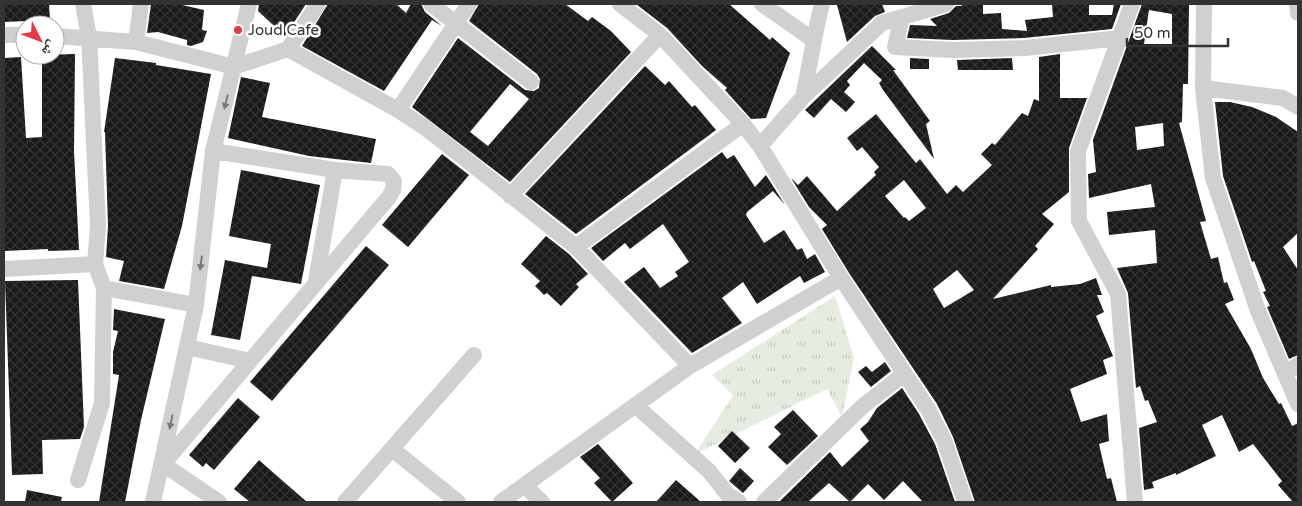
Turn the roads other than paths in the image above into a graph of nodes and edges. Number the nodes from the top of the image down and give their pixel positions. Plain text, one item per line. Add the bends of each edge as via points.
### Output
1 (83, 4) edge
2 (141, 4) edge
3 (249, 4) edge
4 (318, 4) edge
5 (432, 4) edge
6 (469, 4) edge
7 (620, 4) edge
8 (762, 4) edge
9 (822, 4) edge
10 (946, 4) edge
11 (1132, 4) edge
12 (1204, 4) edge
13 (1297, 4) edge
14 (1298, 13) edge
15 (902, 17) junction
16 (455, 22) junction
17 (660, 35) junction
18 (65, 36) edge
19 (89, 37) junction
20 (1120, 38) junction
21 (812, 39) junction
22 (136, 42) junction
23 (288, 49) junction
24 (234, 67) junction
25 (531, 82) dead end
26 (1203, 88) junction
27 (803, 96) junction
28 (1298, 107) edge
29 (398, 110) junction
30 (743, 124) junction
31 (760, 146) junction
32 (213, 151) junction
33 (335, 170) junction
34 (510, 196) junction
35 (576, 247) junction
36 (95, 264) junction
37 (4, 269) edge
38 (841, 278) junction
39 (316, 283) junction
40 (104, 288) junction
41 (196, 305) junction
42 (187, 348) junction
43 (474, 355) dead end
44 (250, 361) junction
45 (690, 366) junction
46 (1291, 369) edge
47 (904, 374) junction
48 (1298, 404) edge
49 (635, 405) junction
50 (392, 448) junction
51 (162, 464) junction
52 (78, 480) dead end
53 (525, 486) junction
54 (153, 502) edge
55 (219, 502) edge
56 (345, 502) edge
57 (458, 502) edge
58 (501, 502) edge
59 (542, 502) edge
60 (739, 502) edge
61 (764, 502) edge
62 (965, 502) edge
63 (1136, 502) edge

1 - 19 street
2 - 22 street
3 - 24 street
4 - 23 street
5 - 16 street
6 - 16 street
7 - 17 street
8 - 21 street
9 - 21 street
10 - 15 street
11 - 20 street
12 - 26 street
13 - 14 street
15 - 20 street via 895,47 953,50 1025,48
15 - 27 street via 882,23
16 - 25 street
16 - 29 street
17 - 30 street
17 - 34 street
18 - 19 street
19 - 22 street
19 - 36 street via 98,226
20 - 63 street via 1078,152 1079,221 1118,294
21 - 27 street via 813,52
22 - 24 street
23 - 24 street
23 - 29 street
24 -> 32 street
26 - 28 street via 1283,98
26 - 46 street via 1213,178 1258,311
27 - 31 street
29 - 34 street
30 - 31 street
30 - 35 street
31 - 38 street
32 - 33 street
32 -> 41 street
33 - 39 street
33 - 39 street via 388,174 394,181 393,190
34 - 35 street
35 - 45 street
36 - 37 street
36 - 40 street
38 - 45 street
38 - 47 street
39 - 44 street
40 - 41 street
40 - 52 street via 102,403
41 - 42 street
42 - 44 street
42 -> 51 street
43 - 50 street
44 - 51 street
45 - 49 street
46 - 48 street
47 - 61 street via 864,406
47 - 62 street via 944,440
49 - 53 street
49 - 60 street
50 - 56 street
50 - 57 street
51 - 54 street
51 - 55 street
53 - 58 street
53 - 59 street

